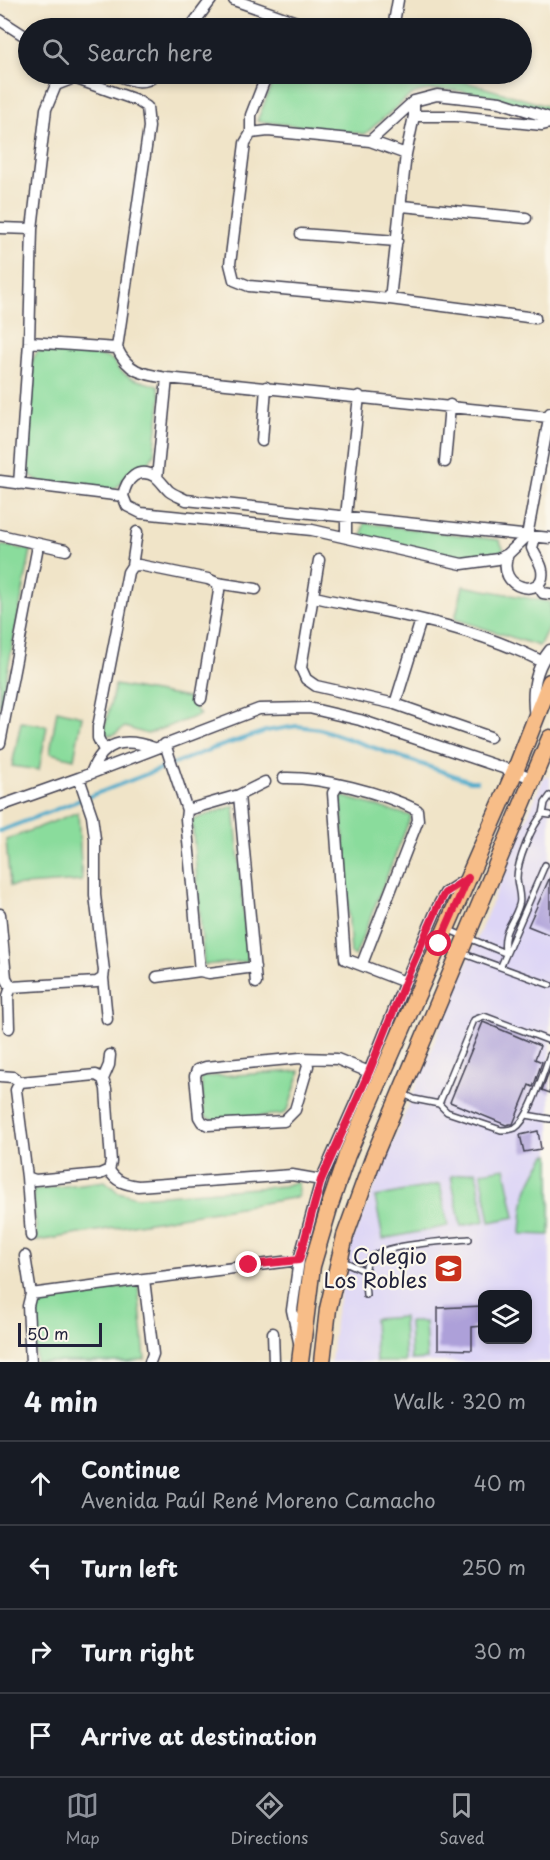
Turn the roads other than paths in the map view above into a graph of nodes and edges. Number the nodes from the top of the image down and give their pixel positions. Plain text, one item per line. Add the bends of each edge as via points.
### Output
1 (211, 0) edge
2 (234, 0) edge
3 (398, 0) edge
4 (198, 18) edge
5 (285, 18) edge
6 (395, 18) edge
7 (0, 20) edge
8 (18, 32) edge
9 (59, 84) edge
10 (91, 84) edge
11 (263, 84) edge
12 (460, 97) junction
13 (414, 100) junction
14 (414, 116) junction
15 (456, 116) junction
16 (550, 118) edge
17 (550, 123) edge
18 (251, 133) junction
19 (370, 141) junction
20 (406, 154) junction
21 (402, 206) junction
22 (526, 218) dead end
23 (0, 228) edge
24 (32, 229) junction
25 (301, 234) dead end
26 (397, 241) junction
27 (390, 299) junction
28 (536, 318) dead end
29 (29, 342) junction
30 (117, 348) junction
31 (167, 378) junction
32 (266, 387) junction
33 (359, 396) junction
34 (450, 405) junction
35 (550, 415) edge
36 (262, 441) dead end
37 (445, 462) dead end
38 (157, 478) junction
39 (0, 481) edge
40 (19, 484) junction
41 (123, 496) junction
42 (346, 516) junction
43 (137, 532) dead end
44 (0, 535) edge
45 (346, 536) junction
46 (531, 536) junction
47 (550, 538) edge
48 (36, 544) junction
49 (66, 550) dead end
50 (508, 554) junction
51 (319, 560) dead end
52 (132, 566) junction
53 (217, 583) junction
54 (537, 585) junction
55 (256, 589) dead end
56 (550, 594) edge
57 (314, 597) junction
58 (421, 620) junction
59 (550, 650) edge
60 (541, 661) junction
61 (550, 682) edge
62 (201, 699) dead end
63 (395, 704) junction
64 (535, 720) junction
65 (490, 737) dead end
66 (550, 738) edge
67 (0, 743) edge
68 (165, 744) junction
69 (153, 748) junction
70 (104, 750) junction
71 (515, 771) junction
72 (92, 773) junction
73 (284, 778) dead end
74 (533, 778) junction
75 (265, 782) dead end
76 (81, 783) junction
77 (338, 785) junction
78 (238, 795) junction
79 (550, 796) edge
80 (1, 802) edge
81 (187, 810) junction
82 (543, 814) junction
83 (550, 815) edge
84 (545, 865) dead end
85 (468, 878) junction
86 (0, 914) edge
87 (442, 937) junction
88 (462, 945) junction
89 (506, 953) junction
90 (362, 964) junction
91 (501, 966) junction
92 (255, 968) junction
93 (200, 971) junction
94 (157, 977) dead end
95 (103, 978) junction
96 (405, 982) junction
97 (256, 983) dead end
98 (550, 985) edge
99 (11, 987) junction
100 (107, 1019) dead end
101 (9, 1028) dead end
102 (550, 1041) edge
103 (110, 1055) dead end
104 (550, 1055) edge
105 (306, 1059) junction
106 (369, 1072) junction
107 (0, 1076) edge
108 (103, 1079) junction
109 (20, 1082) junction
110 (400, 1093) junction
111 (439, 1104) junction
112 (526, 1115) junction
113 (550, 1119) edge
114 (109, 1170) junction
115 (27, 1177) junction
116 (321, 1180) junction
117 (31, 1236) dead end
118 (469, 1239) dead end
119 (25, 1256) dead end
120 (339, 1259) junction
121 (299, 1260) junction
122 (365, 1271) junction
123 (144, 1279) junction
124 (31, 1294) junction
125 (366, 1294) dead end
126 (273, 1333) dead end
127 (301, 1358) edge
128 (31, 1362) edge
129 (150, 1362) edge
130 (274, 1362) edge
131 (322, 1362) edge

1 - 4 street
2 - 5 street
3 - 6 street
7 - 8 street
9 - 24 street via 46,109
10 - 30 street via 147,107 149,127
11 - 18 street via 251,115
12 - 13 street via 437,95
12 - 15 street
12 - 16 street via 501,102
13 - 14 street
13 - 19 street
14 - 15 street
14 - 20 street
15 - 17 street via 521,124
18 - 19 street via 268,131
18 - 27 street via 245,143 230,264 234,280 249,286
19 - 20 street
20 - 21 street
21 - 22 street
21 - 26 street
23 - 24 street
24 - 29 street
25 - 26 street
26 - 27 street
27 - 28 street
29 - 30 street
29 - 40 street
30 - 31 street via 124,363 145,375
31 - 32 street
31 - 38 street
32 - 33 street
32 - 36 street
33 - 34 street
33 - 42 street
34 - 35 street
34 - 37 street
35 - 46 street
38 - 41 street via 146,473 133,476 125,484
38 - 42 street via 186,500
39 - 40 street
40 - 41 street
41 - 45 street via 127,506 141,513
42 - 45 street
42 - 46 street
43 - 52 street
44 - 48 street
45 - 50 street via 462,564 490,561
46 - 47 street
46 - 50 street
46 - 54 street via 542,568
48 - 49 street
48 - 67 street
50 - 54 street via 505,562 510,580 517,586
51 - 57 street
52 - 53 street
52 - 70 street via 98,728
53 - 55 street
53 - 62 street via 219,591
54 - 56 street
57 - 58 street
57 - 63 street via 302,668 306,679 316,686
58 - 60 street via 493,640
58 - 63 street
59 - 60 street
60 - 64 street via 532,700
61 - 64 main road
63 - 65 street
64 - 71 main road
66 - 74 main road
68 - 69 street
68 - 71 street via 259,709 309,708 360,720
68 - 81 street
69 - 70 street via 124,742
69 - 72 street
70 - 72 street
71 - 74 street
71 - 85 main road
72 - 76 street
73 - 77 street via 300,777
74 - 88 main road
75 - 78 street
76 - 80 street
76 - 95 street via 95,839 95,895
77 - 90 street via 333,793 344,952 345,959
77 - 90 street via 417,810 418,820
78 - 81 street
78 - 92 street
79 - 82 lane
81 - 93 street
82 - 83 lane
82 - 89 lane via 536,821 517,872 520,904 507,927
84 - 89 lane
85 - 87 main road
85 - 96 street via 445,893
86 - 99 street via 6,978
87 - 88 lane
87 - 88 lane
87 - 127 main road via 347,1155 329,1208 312,1266
88 - 89 lane
88 - 91 lane
88 - 110 main road
89 - 91 lane
90 - 96 street
91 - 98 lane
92 - 93 street
92 - 97 street
93 - 94 street
95 - 99 street via 97,982
95 - 100 street
96 - 106 street
99 - 101 street
102 - 111 lane via 484,1016 474,1020
103 - 108 street
104 - 112 lane
105 - 105 street via 197,1070 202,1122 208,1125 284,1121 295,1110 308,1066
105 - 106 street via 337,1059
106 - 116 street
107 - 109 street
108 - 109 street via 96,1075
108 - 114 street
109 - 115 street via 16,1090
110 - 111 lane
110 - 120 main road
111 - 112 lane via 447,1112 501,1130 517,1127
112 - 113 lane
114 - 115 street via 35,1180
114 - 116 street via 122,1183 138,1186 292,1174
115 - 117 street
116 - 121 street
118 - 122 lane via 379,1251
119 - 124 street
120 - 122 lane
120 - 131 main road
121 - 123 street
121 - 127 street via 292,1310
122 - 125 lane
123 - 124 street
123 - 129 street via 153,1354
124 - 128 street
126 - 130 street

